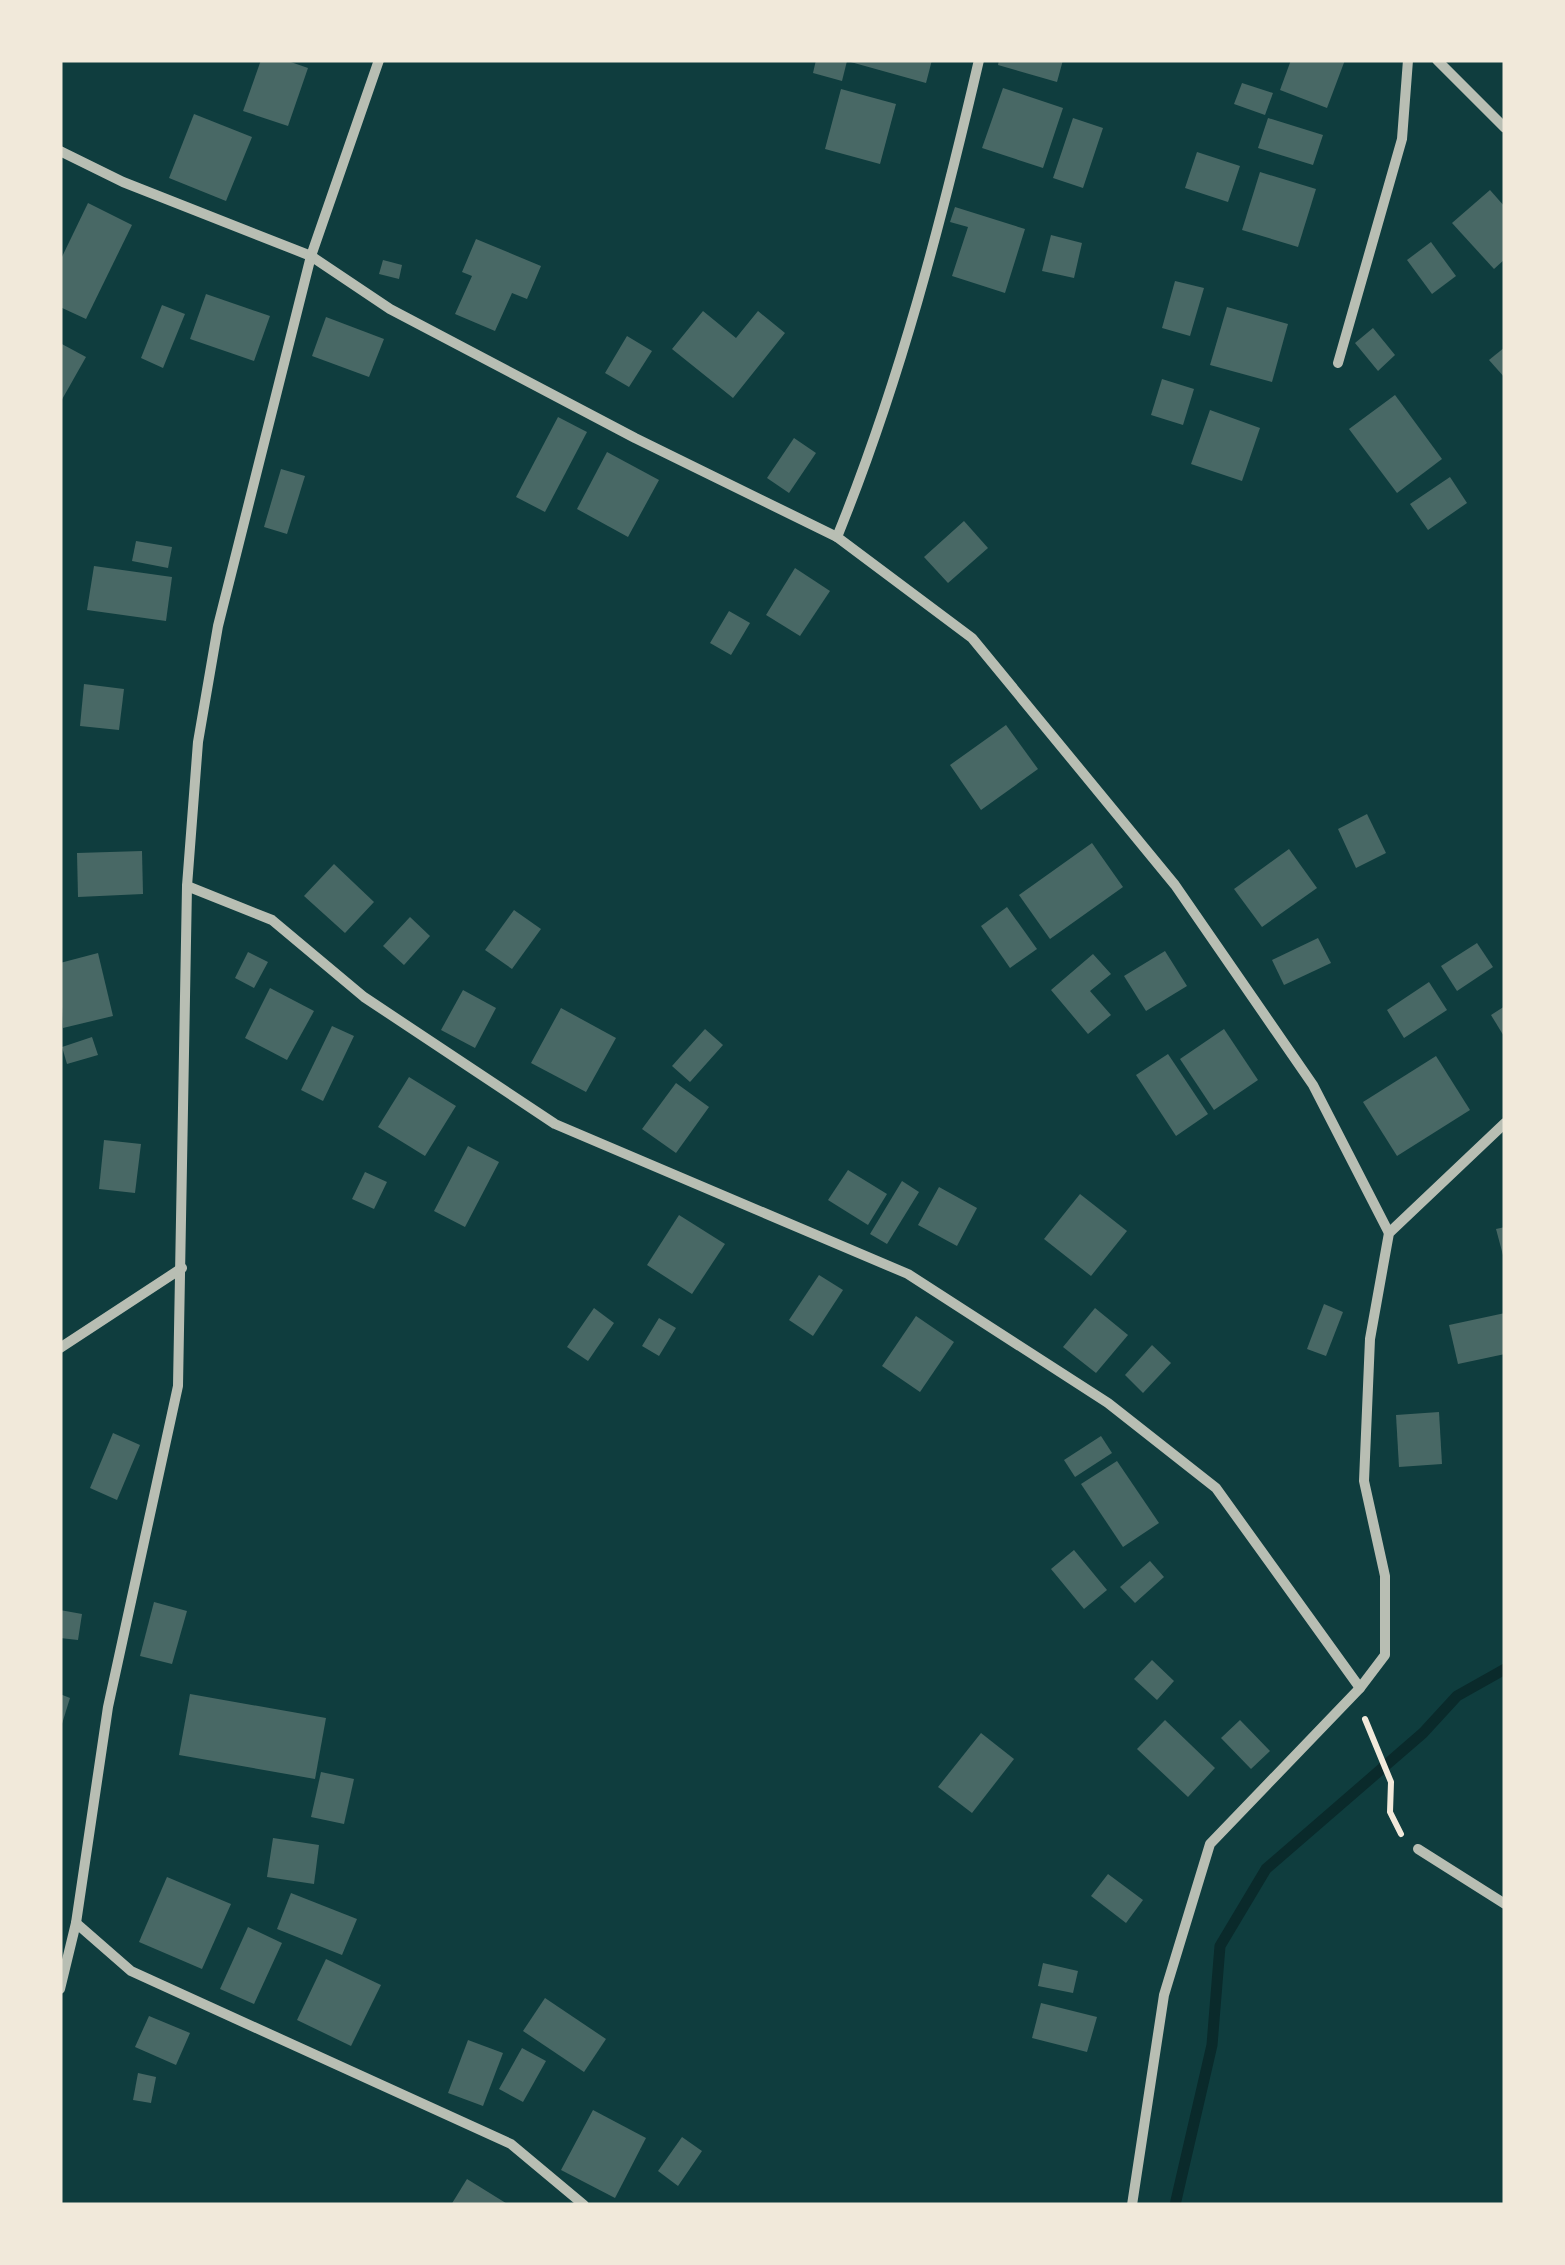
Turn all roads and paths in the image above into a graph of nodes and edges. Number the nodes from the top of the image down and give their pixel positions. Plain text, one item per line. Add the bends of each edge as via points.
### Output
1 (379, 60) edge
2 (979, 60) edge
3 (1408, 60) edge
4 (1437, 60) edge
5 (1505, 128) edge
6 (60, 151) edge
7 (311, 256) junction
8 (1338, 363) dead end
9 (837, 537) junction
10 (187, 886) junction
11 (1505, 1123) edge
12 (1390, 1233) junction
13 (182, 1268) junction
14 (60, 1348) edge
15 (1360, 1688) junction
16 (1418, 1849) joint
17 (1505, 1904) edge
18 (76, 1923) junction
19 (60, 1989) edge
20 (584, 2205) edge
21 (1132, 2205) edge

1 - 7 street
2 - 9 street via 934,252 877,437
3 - 8 street via 1402,139
4 - 5 street
6 - 7 street
7 - 9 street via 390,309
7 - 10 street via 218,626 198,742
9 - 12 street via 972,638 1175,885 1313,1086
10 - 13 street
10 - 15 street via 272,920 364,997 555,1124 908,1274 1108,1402 1216,1488
11 - 12 street
12 - 15 street via 1370,1339 1364,1481 1385,1576 1385,1655
13 - 14 street
13 - 18 street via 178,1386 108,1707
15 - 16 path via 1391,1782 1390,1812
15 - 21 street via 1210,1844 1164,1995
16 - 17 street
18 - 19 street
18 - 20 street via 131,1971 511,2144

